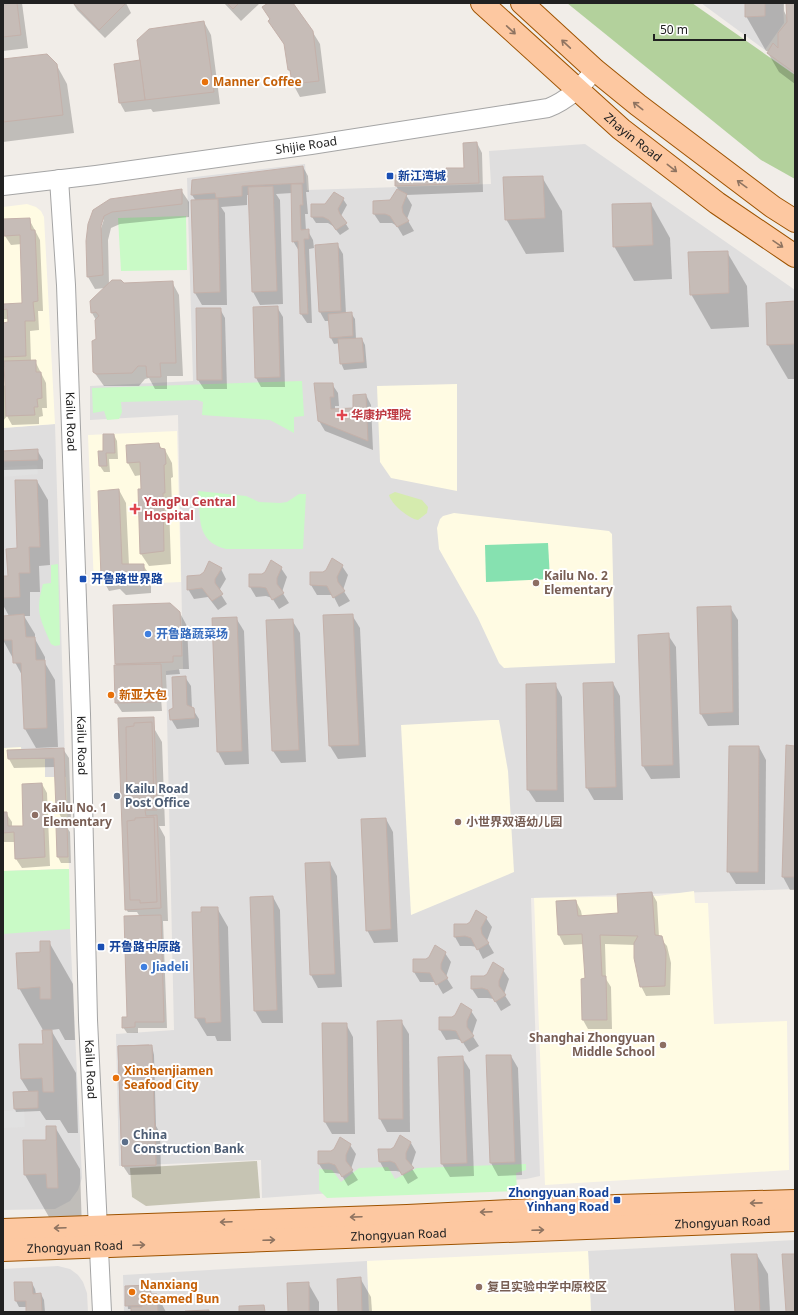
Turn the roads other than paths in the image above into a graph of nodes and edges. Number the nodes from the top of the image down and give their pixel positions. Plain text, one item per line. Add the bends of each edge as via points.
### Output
1 (482, 3) edge
2 (522, 3) edge
3 (595, 70) junction
4 (577, 91) junction
5 (59, 179) junction
6 (3, 186) edge
7 (773, 207) junction
8 (795, 214) edge
9 (795, 220) edge
10 (795, 256) edge
11 (795, 1201) edge
12 (795, 1220) edge
13 (3, 1230) edge
14 (99, 1236) junction
15 (3, 1250) edge
16 (102, 1312) edge

1 -> 4 main road, Zhayin Road
3 -> 2 main road
3 - 4 street, Shijie Road
7 -> 3 main road via 638,106
4 - 5 street, Shijie Road via 548,108
4 -> 10 main road, Zhayin Road via 621,129 717,203
5 - 6 street, Shijie Road
5 - 14 street, Kailu Road via 66,298 81,714 89,1040
7 - 8 main road
7 - 9 main road
11 -> 14 main road, Zhongyuan Road via 407,1216
14 -> 12 main road, Zhongyuan Road
14 -> 13 main road, Zhongyuan Road
14 - 15 main road, Zhongyuan Road
14 - 16 street, Kailu Road

